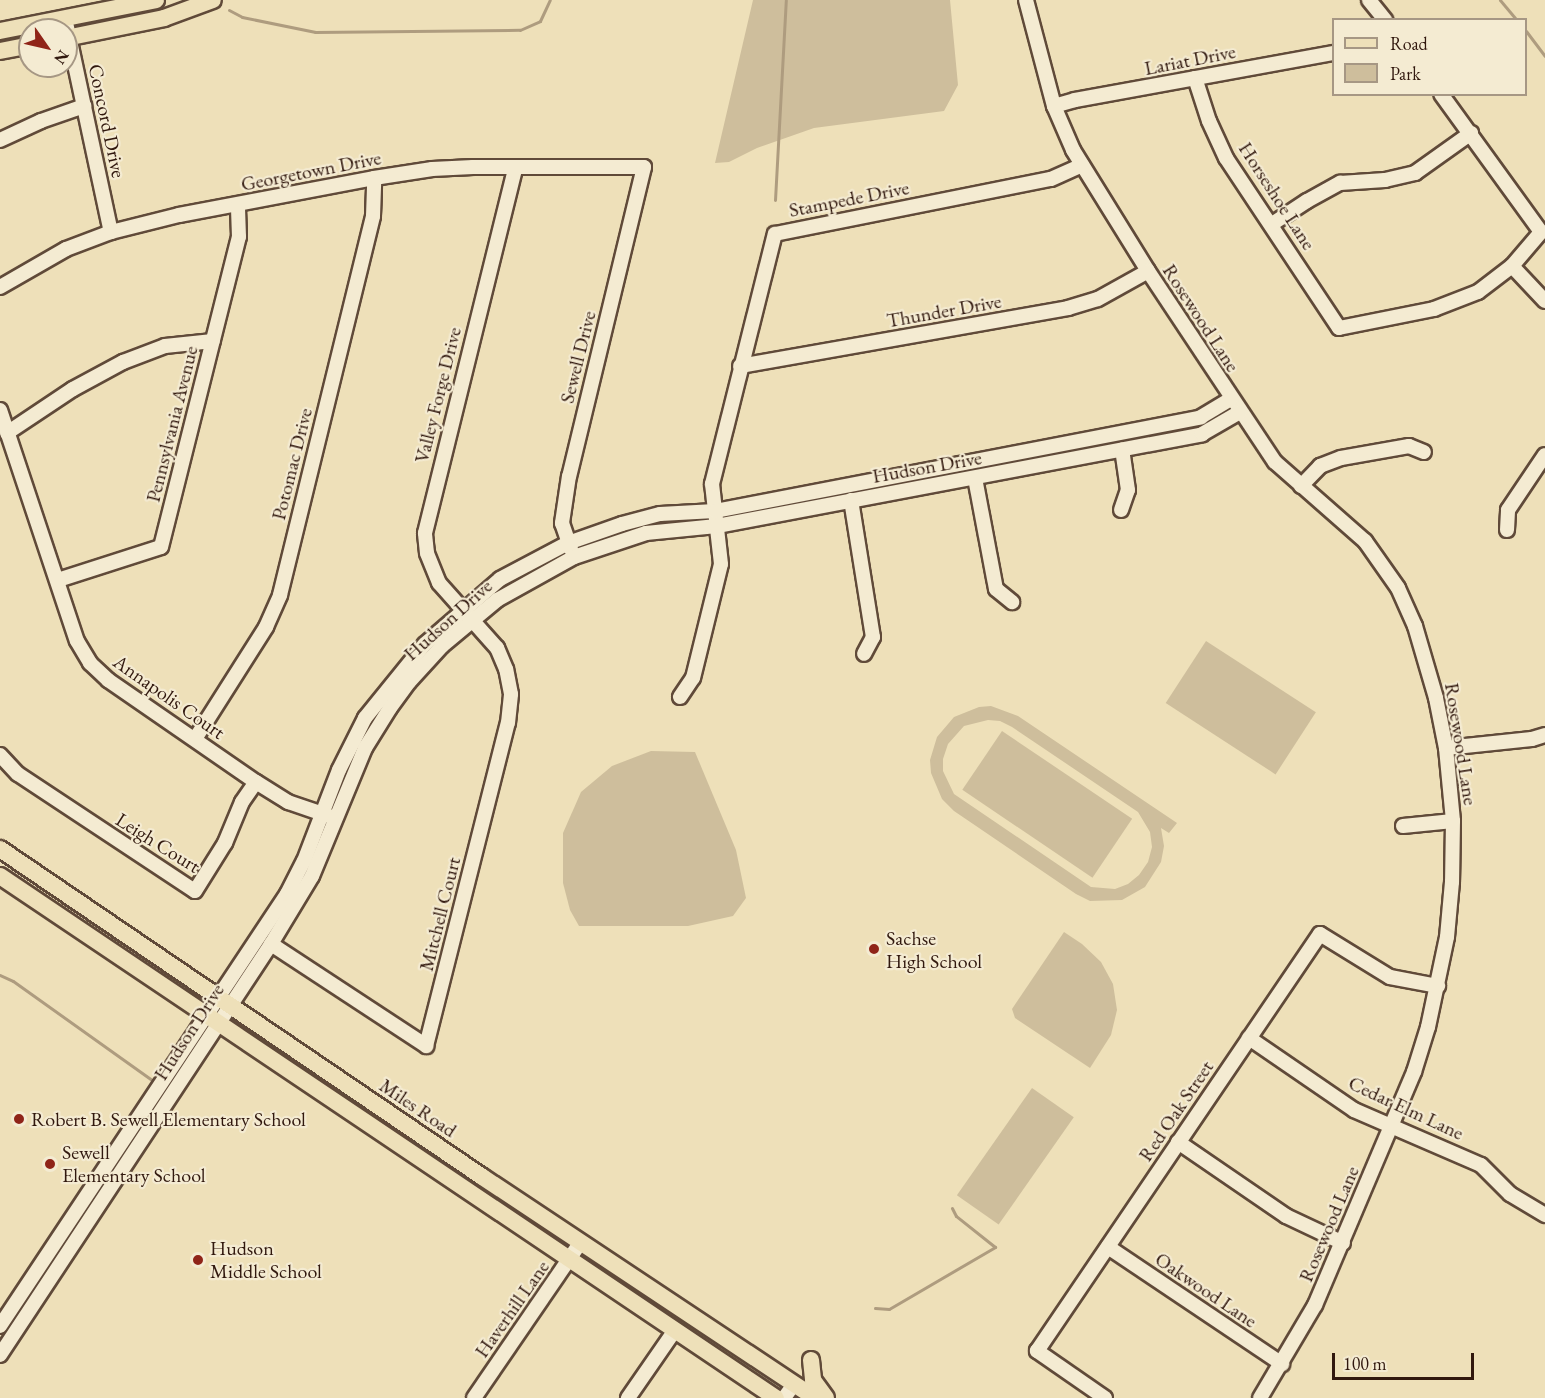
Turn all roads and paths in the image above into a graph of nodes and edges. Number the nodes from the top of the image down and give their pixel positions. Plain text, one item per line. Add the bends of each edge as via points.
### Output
1 (156, 0) edge
2 (213, 0) edge
3 (1026, 0) edge
4 (1369, 0) edge
5 (65, 18) edge
6 (1382, 18) edge
7 (18, 27) edge
8 (0, 31) edge
9 (78, 36) edge
10 (18, 47) edge
11 (0, 51) edge
12 (1332, 53) edge
13 (77, 78) edge
14 (1195, 78) junction
15 (1442, 96) edge
16 (84, 106) junction
17 (1054, 106) junction
18 (1470, 134) junction
19 (0, 140) edge
20 (1082, 165) junction
21 (644, 167) joint
22 (515, 168) junction
23 (374, 178) junction
24 (238, 205) junction
25 (1272, 224) junction
26 (111, 232) junction
27 (1512, 266) junction
28 (1148, 271) junction
29 (0, 287) edge
30 (1545, 301) edge
31 (213, 341) junction
32 (740, 366) junction
33 (1231, 399) junction
34 (0, 410) edge
35 (1240, 412) junction
36 (8, 433) junction
37 (1122, 449) junction
38 (1425, 452) dead end
39 (1545, 455) edge
40 (975, 478) junction
41 (1301, 486) junction
42 (851, 500) junction
43 (1121, 510) dead end
44 (715, 511) junction
45 (717, 526) junction
46 (1507, 530) dead end
47 (568, 543) junction
48 (574, 557) junction
49 (58, 580) junction
50 (1012, 602) dead end
51 (467, 614) junction
52 (864, 654) dead end
53 (680, 697) dead end
54 (1545, 735) edge
55 (195, 739) junction
56 (1446, 748) junction
57 (0, 755) edge
58 (256, 782) junction
59 (321, 814) junction
60 (336, 818) junction
61 (1453, 821) junction
62 (1403, 826) dead end
63 (0, 849) edge
64 (0, 876) edge
65 (271, 944) junction
66 (1438, 986) junction
67 (224, 1000) junction
68 (213, 1019) junction
69 (1249, 1038) junction
70 (377, 1105) junction
71 (365, 1123) junction
72 (1392, 1126) junction
73 (1178, 1142) junction
74 (1545, 1215) edge
75 (581, 1242) junction
76 (1343, 1243) junction
77 (1107, 1248) junction
78 (570, 1260) junction
79 (0, 1326) edge
80 (675, 1330) junction
81 (0, 1355) edge
82 (811, 1360) dead end
83 (1282, 1364) junction
84 (794, 1384) junction
85 (474, 1398) edge
86 (628, 1398) edge
87 (776, 1398) edge
88 (784, 1398) edge
89 (815, 1398) edge
90 (826, 1398) edge
91 (1105, 1398) edge
92 (1260, 1398) edge

1 - 5 main road
2 - 9 main road via 164,18
3 - 17 street, Rosewood Lane
4 - 6 street
7 - 8 main road
10 - 11 main road
12 - 14 street, Lariat Drive
13 - 16 street, Concord Drive
14 - 17 street, Lariat Drive
14 - 25 street, Horseshoe Lane via 1226,158
15 - 18 street
16 - 19 street
16 - 26 street, Concord Drive
17 - 20 street, Rosewood Lane
18 - 25 street via 1415,172 1385,180 1340,183
18 - 27 street via 1541,232
20 - 28 street, Rosewood Lane
20 - 32 street, Stampede Drive via 1052,179 775,234
21 - 22 street, Georgetown Drive
21 - 47 street, Sewell Drive via 569,476 562,523
22 - 23 street, Georgetown Drive via 432,169
22 - 51 street, Valley Forge Drive via 425,533 427,553 439,583
23 - 24 street, Georgetown Drive
23 - 55 street, Potomac Drive via 373,216 280,596 266,627
24 - 26 street, Georgetown Drive
24 - 31 street, Pennsylvania Avenue via 239,237
25 - 27 street, Horseshoe Lane via 1339,328 1434,309 1478,292
26 - 29 street, Georgetown Drive via 66,249
27 - 30 street
28 - 32 street, Thunder Drive via 1098,299 1068,308
28 - 33 street, Rosewood Lane
31 - 36 street via 165,346 123,362 73,389
31 - 49 street, Pennsylvania Avenue via 161,547
32 - 44 street, Stampede Drive via 712,484
33 - 35 street, Rosewood Lane
33 - 44 street, Hudson Drive via 1202,417
34 - 36 street, Annapolis Court
35 - 37 street, Hudson Drive via 1202,434
35 - 41 street, Rosewood Lane via 1275,462
36 - 49 street, Annapolis Court
37 - 40 street, Hudson Drive
37 - 43 street via 1128,490
38 - 41 street via 1409,446 1341,458 1320,466
39 - 46 street via 1508,510
40 - 42 street, Hudson Drive
40 - 50 street via 996,589
41 - 56 street, Rosewood Lane via 1365,541 1398,588 1415,626
42 - 45 street, Hudson Drive
42 - 52 street via 873,637
44 - 45 street, Stampede Drive
44 - 47 street, Hudson Drive via 660,514
45 - 48 street, Hudson Drive via 646,533
45 - 53 street, Stampede Drive via 721,564 693,678
47 - 48 street, Sewell Drive
47 - 51 street, Hudson Drive via 500,579
48 - 51 street, Hudson Drive
49 - 55 street, Annapolis Court via 77,641 90,663 108,680
51 - 59 street, Hudson Drive via 425,644 365,718
51 - 60 street, Hudson Drive via 390,708 365,748
51 - 65 street, Mitchell Court via 497,648 511,693 508,723 426,1046
54 - 56 street
55 - 58 street, Annapolis Court
56 - 61 street, Rosewood Lane
57 - 58 street, Leigh Court via 18,774 195,891
58 - 59 street, Annapolis Court via 288,802
59 - 60 street, Annapolis Court
59 - 67 street, Hudson Drive via 287,894
60 - 65 street, Hudson Drive via 312,876
61 - 62 street
61 - 66 street, Rosewood Lane via 1452,882
63 - 67 main road, Miles Road
64 - 68 main road
65 - 67 street, Hudson Drive
66 - 69 street, Red Oak Street via 1389,977 1320,934
66 - 72 street, Rosewood Lane via 1414,1072
67 - 68 street, Hudson Drive
67 - 70 main road, Miles Road
68 - 71 main road
68 - 79 street, Hudson Drive
68 - 81 street, Hudson Drive
69 - 72 street, Cedar Elm Lane via 1354,1110
69 - 73 street, Red Oak Street
70 - 71 main road
70 - 75 main road, Miles Road
71 - 78 main road
72 - 74 street, Cedar Elm Lane via 1481,1166 1510,1194
72 - 76 street, Rosewood Lane
73 - 76 street via 1286,1216
73 - 77 street, Red Oak Street
75 - 78 street, Haverhill Lane
75 - 84 main road, Miles Road
76 - 83 street, Rosewood Lane
77 - 83 street, Oakwood Lane
77 - 91 street, Red Oak Street via 1037,1351
78 - 80 main road
78 - 85 street, Haverhill Lane
80 - 86 street
80 - 87 main road
82 - 90 main road via 813,1380
83 - 92 street, Rosewood Lane
84 - 88 street
84 - 89 main road, Miles Road

